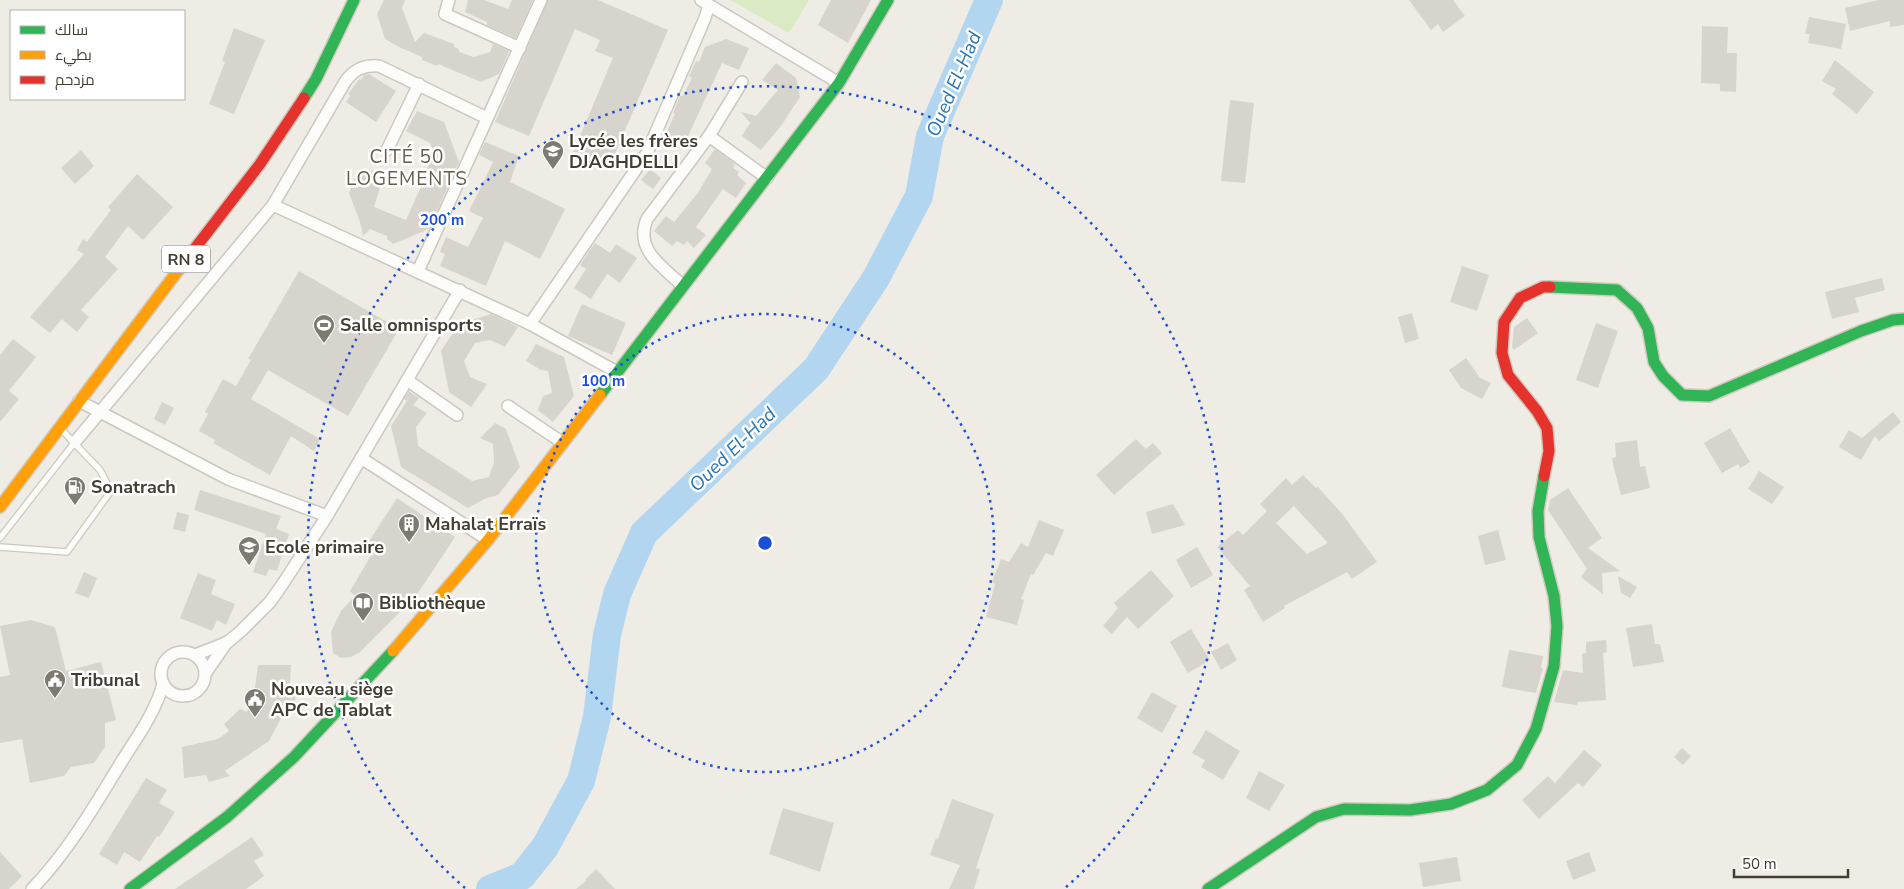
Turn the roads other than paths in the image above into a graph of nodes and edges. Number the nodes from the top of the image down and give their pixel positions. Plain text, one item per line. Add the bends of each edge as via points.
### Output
1 (354, 0) edge
2 (449, 0) edge
3 (541, 0) edge
4 (888, 0) edge
5 (705, 2) edge
6 (520, 48) junction
7 (742, 82) dead end
8 (839, 83) junction
9 (418, 84) junction
10 (487, 118) junction
11 (709, 136) junction
12 (387, 150) dead end
13 (767, 178) junction
14 (273, 205) junction
15 (418, 271) junction
16 (683, 286) junction
17 (460, 290) junction
18 (1904, 319) edge
19 (530, 324) junction
20 (617, 372) junction
21 (407, 380) junction
22 (79, 401) junction
23 (508, 406) dead end
24 (100, 413) junction
25 (457, 415) dead end
26 (60, 427) junction
27 (75, 442) junction
28 (563, 443) junction
29 (361, 458) junction
30 (0, 507) edge
31 (327, 516) junction
32 (0, 538) edge
33 (488, 540) junction
34 (0, 547) edge
35 (228, 642) junction
36 (195, 655) junction
37 (205, 674) junction
38 (163, 684) junction
39 (175, 695) junction
40 (152, 712) junction
41 (32, 889) edge
42 (130, 889) edge
43 (1208, 889) edge

1 - 22 street, RN 8 via 316,79 260,164
2 - 6 street via 445,14
3 - 6 street
4 - 8 street
5 - 8 street
5 - 19 street via 647,153
6 - 10 street
7 - 11 street
8 - 13 street
9 - 10 street
9 - 12 street
9 - 14 street via 379,66 363,66 356,70 345,82
10 - 15 street
11 - 13 street
11 - 16 street via 644,226 647,250
13 - 16 street
14 - 15 street
14 - 24 street
15 - 17 street
16 - 20 street
17 - 19 street
17 - 21 street
18 - 43 street via 1861,331 1709,396 1682,395 1654,362 1648,328 1637,308 1617,290 1542,287 1520,298 1504,322 1502,353 1508,375 1538,411 1547,428 1549,451 1538,511 1539,537 1554,596 1557,626 1554,666 1536,729 1517,766 1487,790 1451,804 1410,810 1344,809 1316,817
19 - 20 street
20 - 28 street
21 - 25 street
21 - 29 street
22 - 24 street
22 - 26 street, RN 8
23 - 28 street
24 - 27 street
24 - 31 street via 228,479
26 - 27 lane
26 - 30 street, RN 8
27 - 32 lane
27 - 34 lane via 100,470 111,491 67,552
28 - 33 street
29 - 31 street
29 - 33 street
31 - 35 street via 270,602
33 - 42 street via 382,664 294,757 227,817
35 - 36 street
35 - 37 street
36 - 37 street
36 - 38 street via 181,651 167,657 160,670
37 - 39 street via 196,692
38 - 39 street
38 - 40 street
39 - 40 street
40 - 41 street via 81,825

